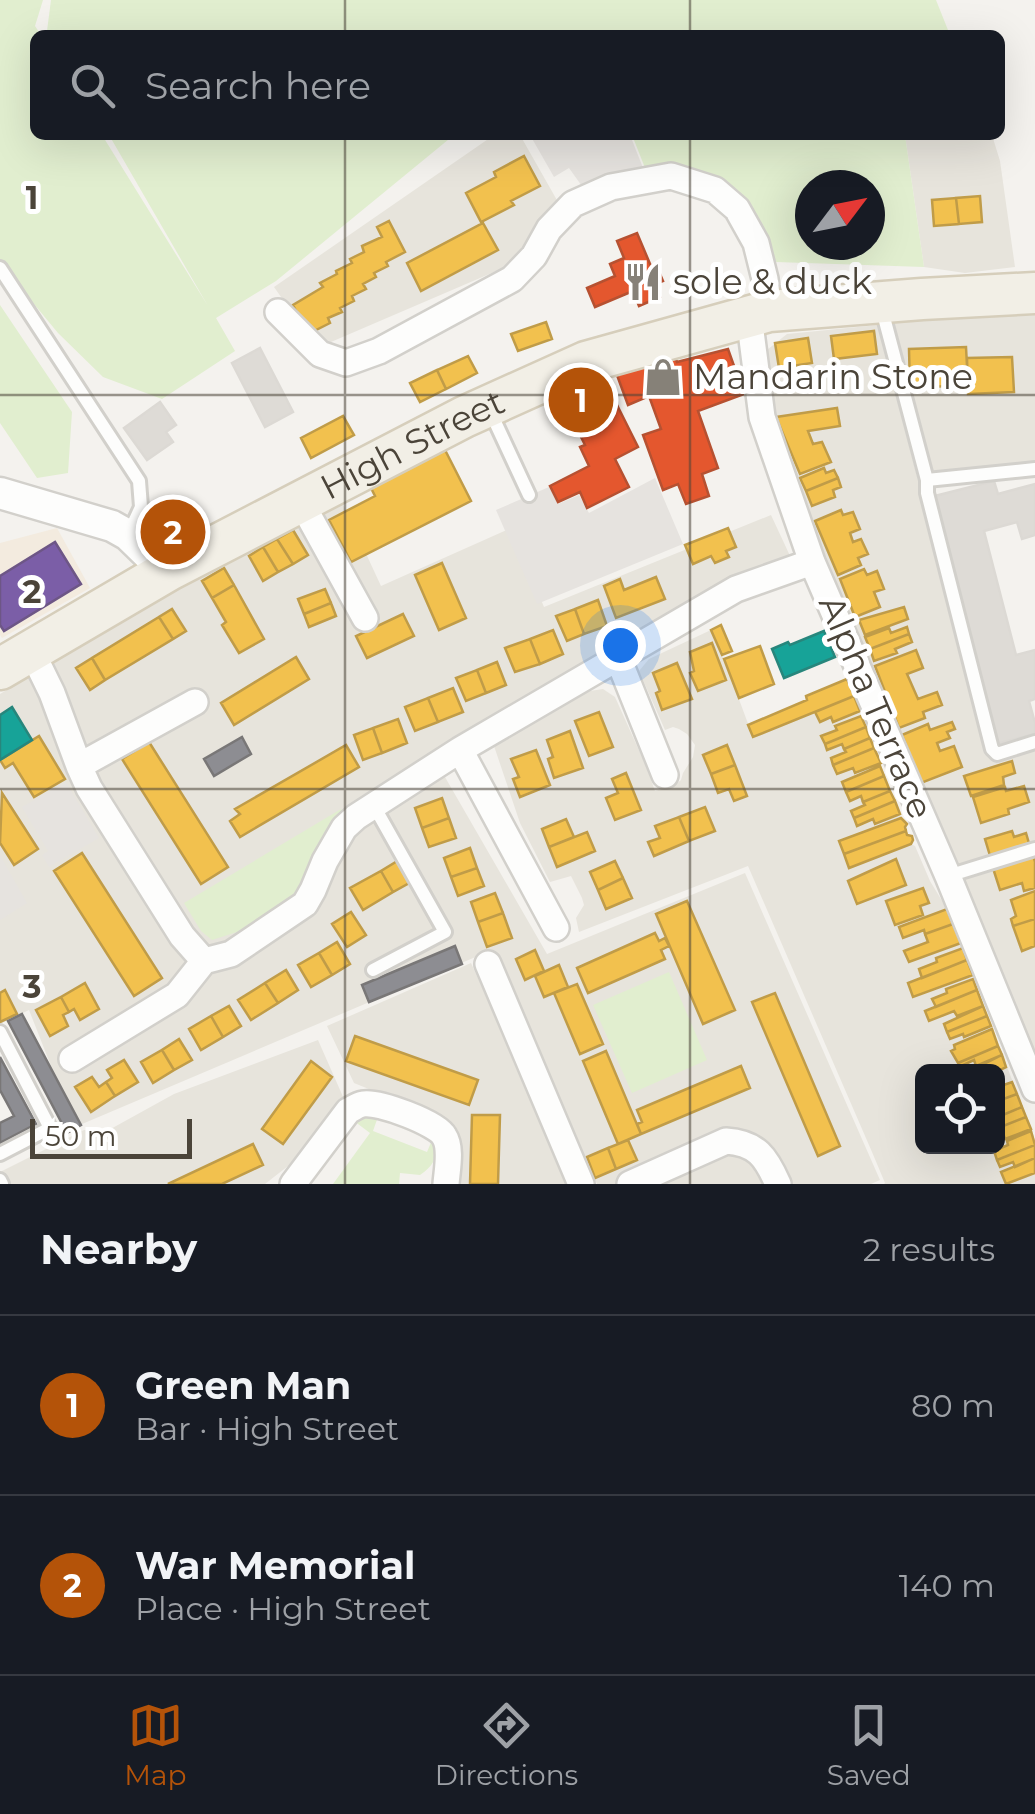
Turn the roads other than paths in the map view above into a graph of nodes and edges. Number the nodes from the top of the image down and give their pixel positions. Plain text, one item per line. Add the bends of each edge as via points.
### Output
1 (0, 268) edge
2 (1035, 294) edge
3 (880, 303) junction
4 (278, 312) dead end
5 (759, 314) junction
6 (488, 408) junction
7 (1035, 469) edge
8 (927, 480) junction
9 (0, 493) edge
10 (529, 495) dead end
11 (301, 502) junction
12 (128, 535) junction
13 (812, 562) junction
14 (166, 572) junction
15 (365, 618) dead end
16 (618, 658) junction
17 (16, 660) edge
18 (195, 702) dead end
19 (1035, 742) edge
20 (460, 750) junction
21 (78, 766) junction
22 (665, 775) dead end
23 (374, 806) junction
24 (1035, 849) edge
25 (948, 876) junction
26 (556, 928) dead end
27 (204, 960) junction
28 (488, 964) dead end
29 (373, 970) dead end
30 (0, 1032) edge
31 (72, 1059) dead end
32 (1035, 1089) edge
33 (0, 1154) edge
34 (292, 1184) edge
35 (446, 1184) edge
36 (582, 1184) edge
37 (630, 1184) edge
38 (778, 1184) edge

1 - 12 lane via 138,482 141,507
2 - 3 main road, High Street
3 - 5 main road, High Street
3 - 8 lane
4 - 5 street, Alpha Terrace via 320,354 346,363 512,280 573,204 611,187 671,176 715,190 736,209 756,243 765,280
5 - 6 main road, High Street via 586,362
5 - 13 street, Alpha Terrace via 762,417
6 - 10 lane
6 - 11 main road, High Street
7 - 8 lane
8 - 19 lane via 992,749 997,754
9 - 12 street
11 - 14 main road, High Street
11 - 15 street
12 - 14 street
13 - 16 street via 736,589
13 - 25 street, Alpha Terrace
14 - 17 main road, High Street
16 - 20 street
16 - 22 street
17 - 21 street via 52,693
18 - 21 street
20 - 23 street
20 - 26 street
21 - 27 street via 182,936
23 - 27 street via 344,828 305,904 231,954
23 - 29 lane via 446,932
24 - 25 lane
25 - 32 street, Alpha Terrace
27 - 31 street via 178,994
28 - 36 street
30 - 33 lane via 50,1128
34 - 35 street via 359,1104 442,1131
37 - 38 street via 726,1141 758,1152

